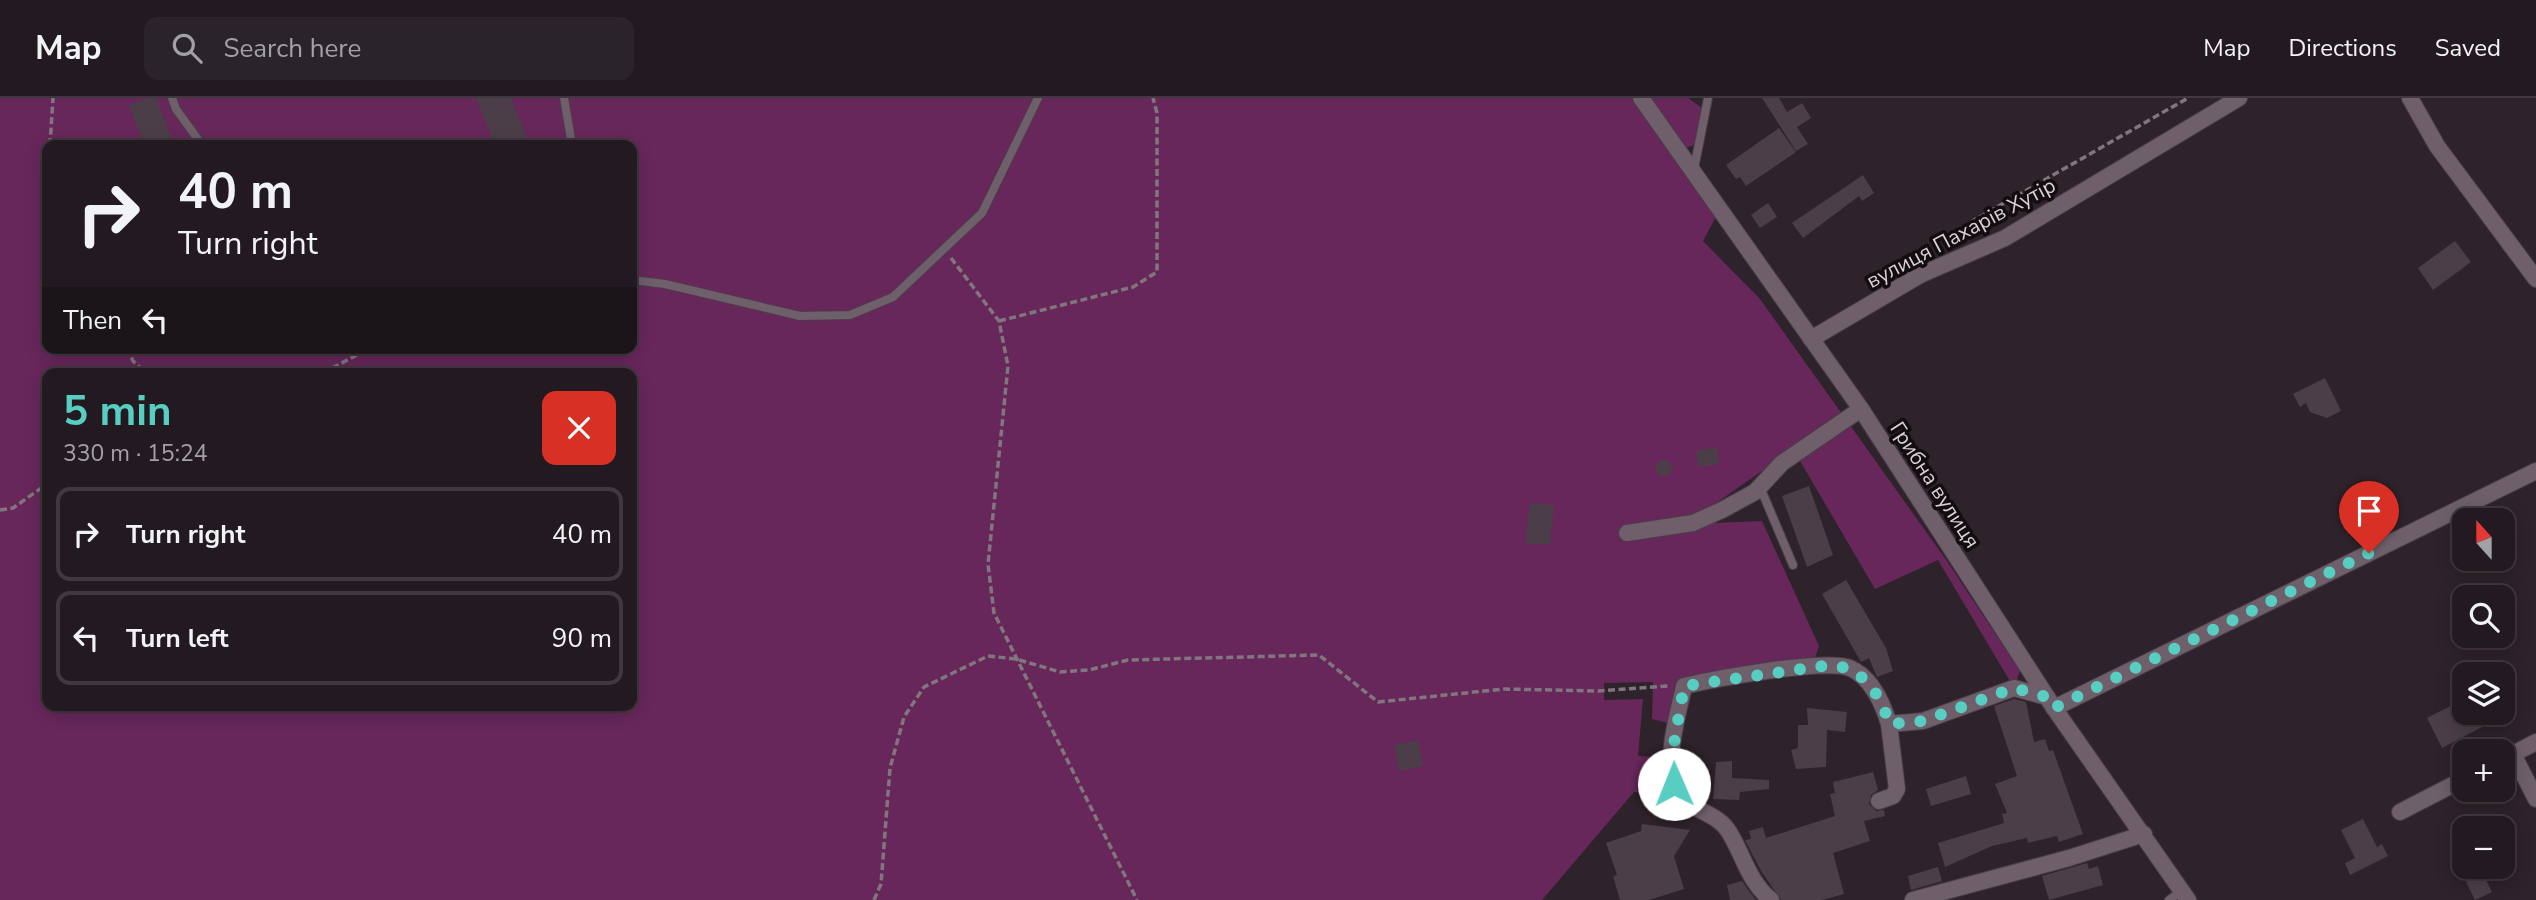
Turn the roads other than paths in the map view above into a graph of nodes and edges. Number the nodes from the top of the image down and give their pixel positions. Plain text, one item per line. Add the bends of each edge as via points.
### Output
1 (172, 98) edge
2 (564, 98) edge
3 (1038, 98) edge
4 (1641, 98) edge
5 (1708, 98) edge
6 (2239, 98) edge
7 (2410, 98) edge
8 (198, 140) edge
9 (571, 140) edge
10 (1694, 169) junction
11 (2536, 279) edge
12 (637, 281) edge
13 (1811, 339) junction
14 (1861, 409) junction
15 (2536, 471) edge
16 (1760, 487) junction
17 (1627, 533) dead end
18 (1793, 565) dead end
19 (2025, 663) junction
20 (2014, 688) junction
21 (2051, 702) junction
22 (1889, 724) junction
23 (2536, 742) edge
24 (2515, 753) edge
25 (2515, 769) edge
26 (2452, 785) edge
27 (2536, 799) edge
28 (1879, 801) dead end
29 (2400, 812) dead end
30 (2144, 834) junction
31 (2180, 897) edge
32 (1771, 900) edge
33 (1913, 900) edge

1 - 8 lane
2 - 9 lane
3 - 12 lane via 982,214 893,297 850,315 800,316
4 - 10 street, Грибна вулиця
5 - 10 lane
6 - 13 street, вулиця Пахарів Хутір via 2005,239 1920,275
7 - 11 street via 2437,146
10 - 13 street, Грибна вулиця
13 - 14 street, Грибна вулиця
14 - 16 street via 1782,463
14 - 19 street, Грибна вулиця
15 - 21 street
16 - 17 street via 1701,520
16 - 18 lane
19 - 20 street
19 - 21 street, Грибна вулиця
20 - 21 street
20 - 22 street via 1923,721
21 - 30 street, Грибна вулиця
22 - 28 street via 1897,789 1893,796
22 - 32 street via 1866,680 1841,666 1684,686 1674,744 1674,784 1688,802 1723,824 1753,883
23 - 24 street
25 - 27 street
26 - 29 street
30 - 31 street, Грибна вулиця
30 - 33 street

